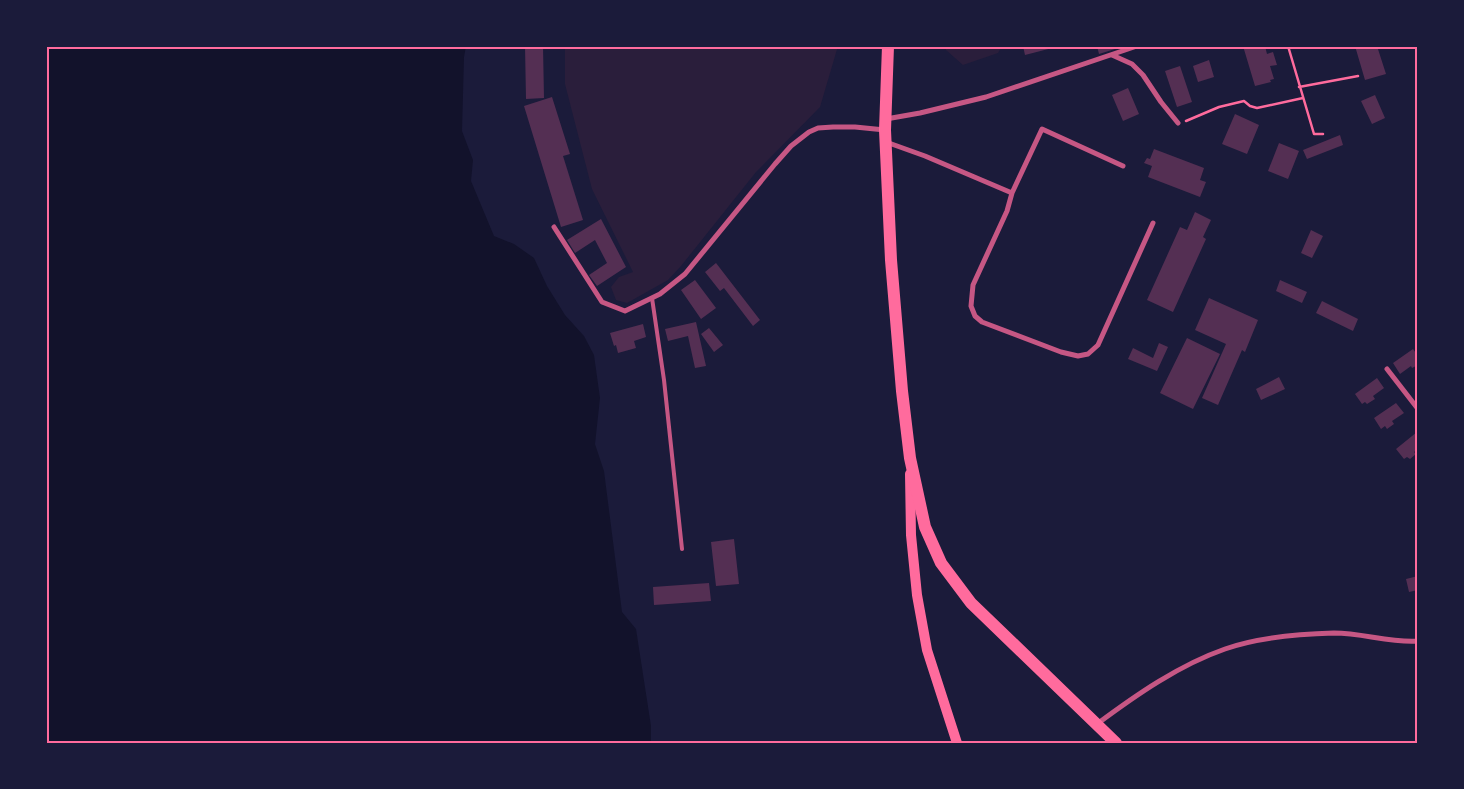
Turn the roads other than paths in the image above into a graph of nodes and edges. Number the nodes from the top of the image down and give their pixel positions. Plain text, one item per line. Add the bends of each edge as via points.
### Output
1 (888, 46) edge
2 (1137, 46) edge
3 (1112, 55) junction
4 (1178, 124) road end
5 (886, 130) junction
6 (1123, 166) dead end
7 (1012, 193) junction
8 (1153, 223) dead end
9 (554, 227) dead end
10 (652, 298) junction
11 (1387, 369) dead end
12 (1418, 409) edge
13 (910, 458) junction
14 (682, 549) dead end
15 (1418, 641) edge
16 (1097, 724) junction
17 (957, 743) edge
18 (1116, 743) edge

1 - 5 main road
2 - 3 street
3 - 4 street via 1132,64 1143,75
3 - 5 street via 986,97 920,113
5 - 7 street via 925,156
5 - 10 street via 833,126 808,132 775,164 685,274
5 - 13 main road via 891,260
6 - 7 street via 1042,129
7 - 8 street via 973,285 971,306 975,316 982,322 1078,356 1088,354 1098,346
9 - 10 street via 602,302 625,311
10 - 14 lane
11 - 12 street
13 - 16 main road via 925,527 941,563 971,603
13 - 17 main road via 911,535 917,595 927,650
15 - 16 street via 1401,642 1336,633 1268,638 1225,649 1182,668
16 - 18 main road

